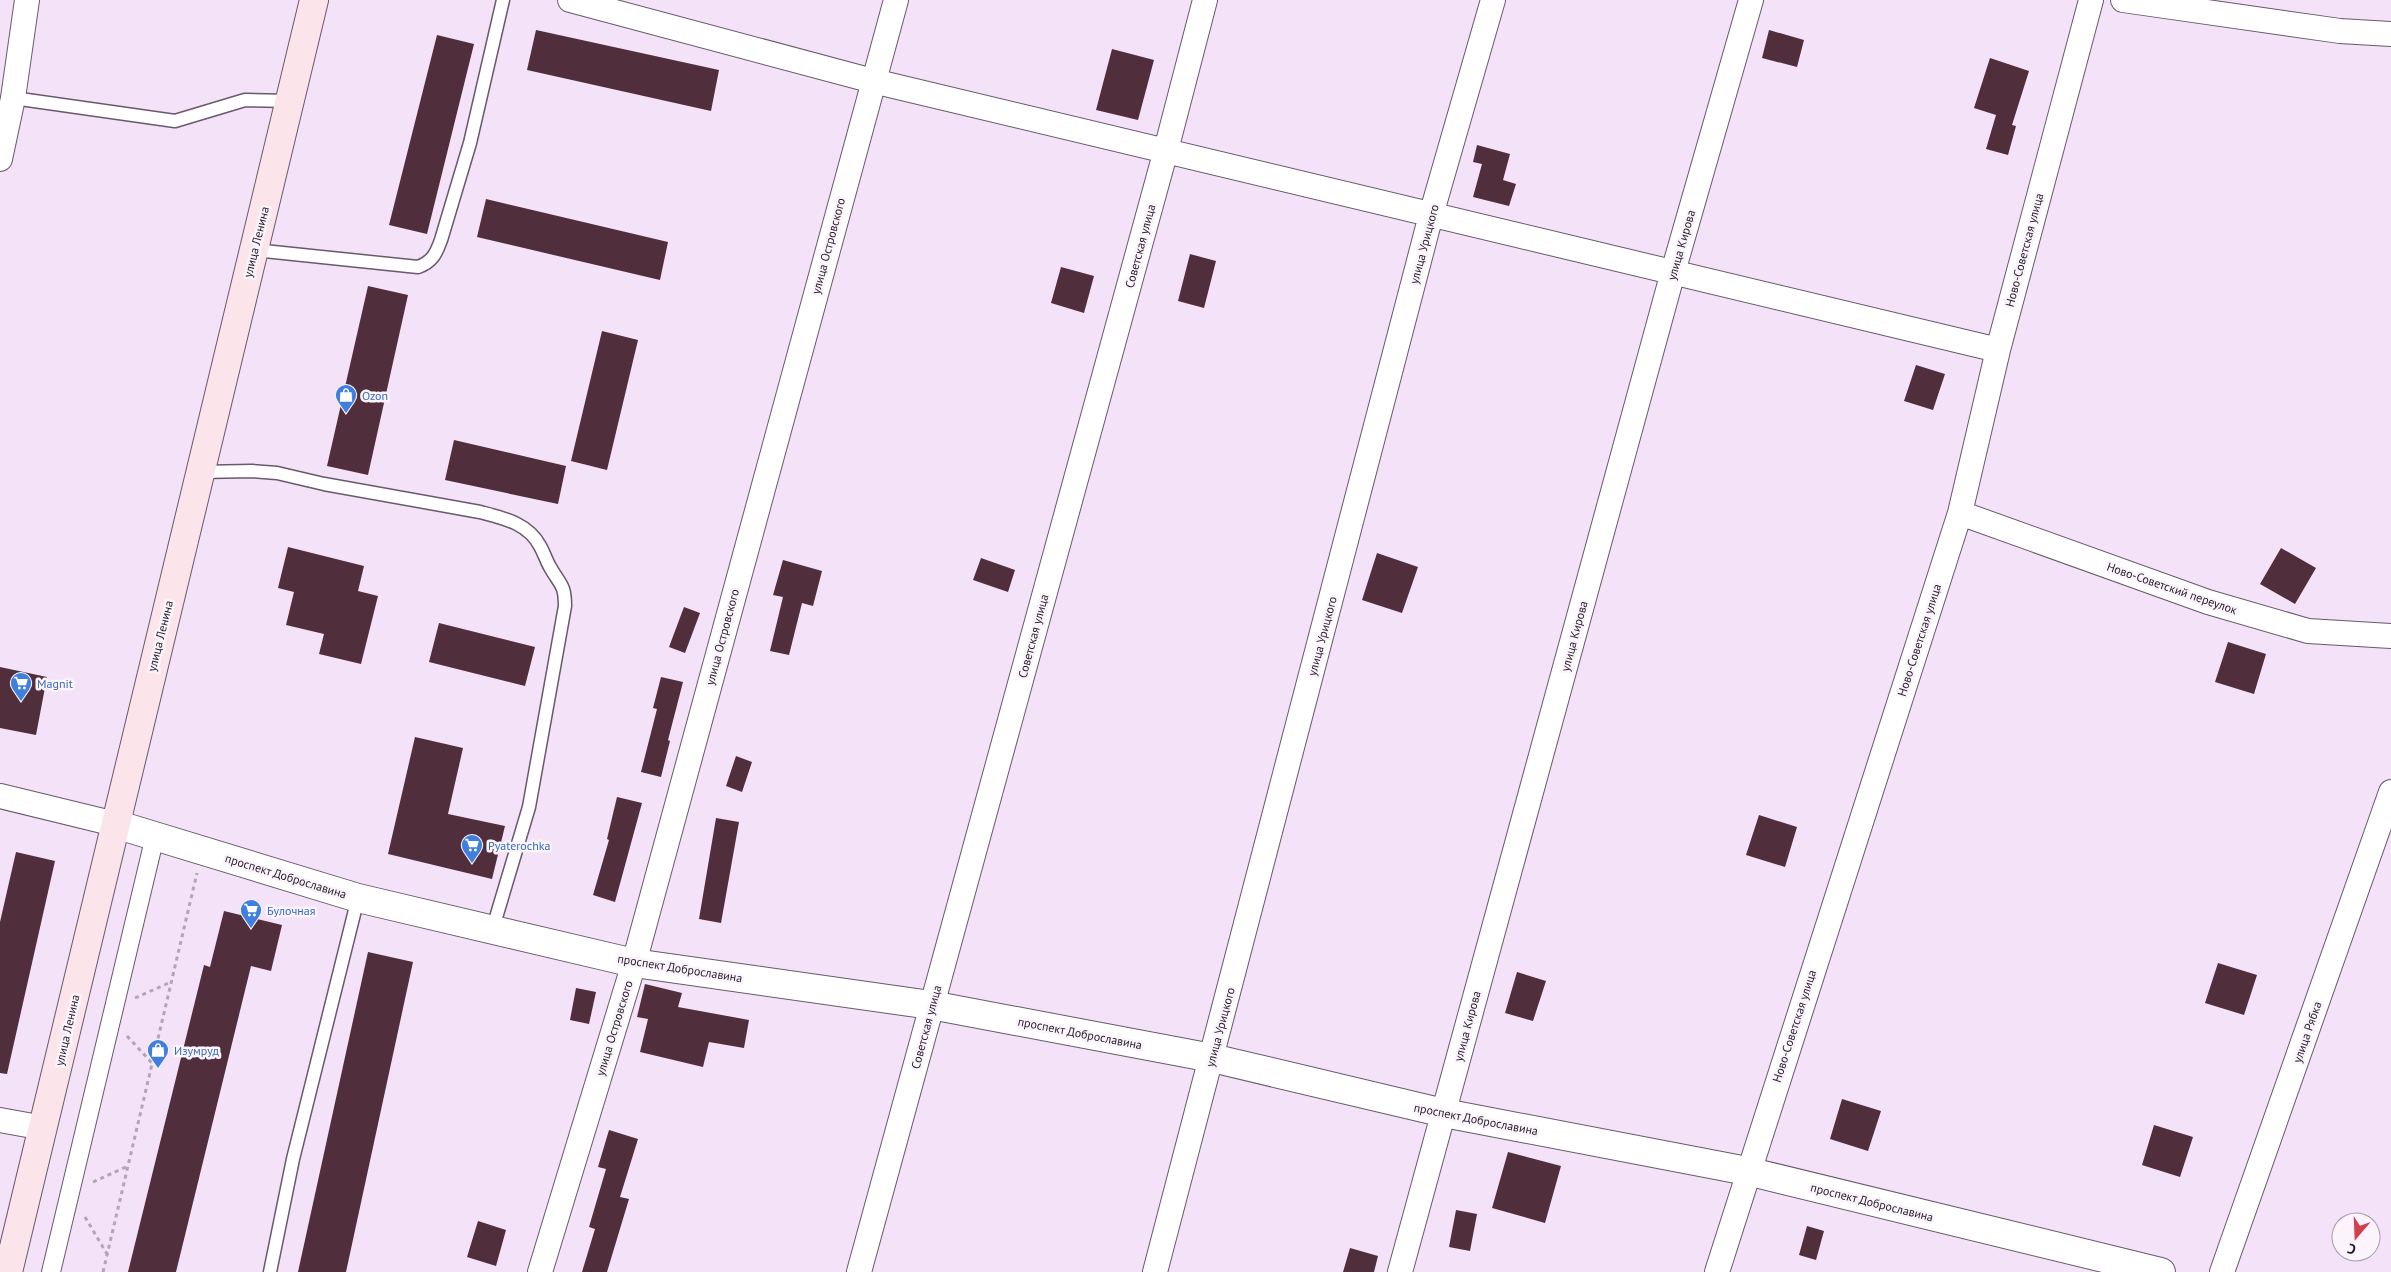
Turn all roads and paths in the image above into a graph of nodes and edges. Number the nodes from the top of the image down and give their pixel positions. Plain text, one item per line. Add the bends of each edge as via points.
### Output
1 (27, 0) edge
2 (314, 0) edge
3 (503, 0) edge
4 (570, 0) edge
5 (896, 0) edge
6 (1205, 0) edge
7 (1493, 0) edge
8 (1751, 0) edge
9 (2091, 0) edge
10 (2123, 0) edge
11 (2391, 34) edge
12 (873, 80) junction
13 (13, 98) junction
14 (290, 101) junction
15 (1166, 150) junction
16 (0, 159) edge
17 (1432, 214) junction
18 (254, 250) junction
19 (1673, 272) junction
20 (1998, 350) junction
21 (200, 472) junction
22 (1960, 513) junction
23 (2391, 636) edge
24 (2391, 792) edge
25 (0, 796) edge
26 (115, 824) junction
27 (154, 836) junction
28 (202, 850) junction
29 (358, 898) junction
30 (492, 931) junction
31 (634, 963) junction
32 (171, 982) junction
33 (931, 1005) junction
34 (112, 1013) junction
35 (1212, 1058) junction
36 (152, 1063) junction
37 (1444, 1114) junction
38 (0, 1120) edge
39 (44, 1128) junction
40 (128, 1165) junction
41 (1747, 1171) junction
42 (70, 1193) junction
43 (108, 1254) junction
44 (2146, 1271) edge
45 (8, 1272) edge
46 (51, 1272) edge
47 (103, 1272) edge
48 (270, 1272) edge
49 (540, 1272) edge
50 (859, 1272) edge
51 (1155, 1272) edge
52 (1400, 1272) edge
53 (1717, 1272) edge
54 (2222, 1272) edge

1 - 13 street
2 - 14 main road, улица Ленина
3 - 18 lane via 470,143 441,240 428,264 418,267
4 - 12 street
5 - 12 street, улица Островского
6 - 15 street, Советская улица
7 - 17 street, улица Урицкого
8 - 19 street, улица Кирова
9 - 20 street, Ново-Советская улица
10 - 11 street via 2340,31
12 - 15 street
12 - 31 street, улица Островского
13 - 14 lane via 175,121 244,100
13 - 16 street
14 - 18 main road, улица Ленина
15 - 17 street
15 - 33 street, Советская улица
17 - 19 street
17 - 35 street, улица Урицкого
18 - 21 main road, улица Ленина
19 - 20 street
19 - 37 street, улица Кирова
20 - 22 street, Ново-Советская улица
21 - 26 main road, улица Ленина
21 - 30 lane via 277,473 480,512 525,527 539,543 565,590 565,606 529,807
22 - 23 street, Ново-Советский переулок via 2208,602 2308,631
22 - 41 street, Ново-Советская улица
24 - 54 street, улица Рябка
25 - 26 street, проспект Доброславина
26 - 27 street, проспект Доброславина
26 - 39 main road, улица Ленина
27 - 28 street, проспект Доброславина
27 - 34 street
28 - 29 street, проспект Доброславина
28 - 32 path
29 - 30 street, проспект Доброславина
29 - 48 lane via 293,1159
30 - 31 street, проспект Доброславина
31 - 33 street, проспект Доброславина
31 - 49 street, улица Островского
32 - 34 path
32 - 36 path
33 - 35 street, проспект Доброславина
33 - 50 street, Советская улица
34 - 36 path
34 - 42 street
35 - 37 street, проспект Доброславина
35 - 51 street, улица Урицкого
36 - 40 path
37 - 41 street, проспект Доброславина
37 - 52 street, улица Кирова
38 - 39 street
39 - 45 main road, улица Ленина
40 - 42 path
40 - 43 path
41 - 44 street, проспект Доброславина
41 - 53 street, Ново-Советская улица
42 - 43 path
42 - 46 street
43 - 47 path

